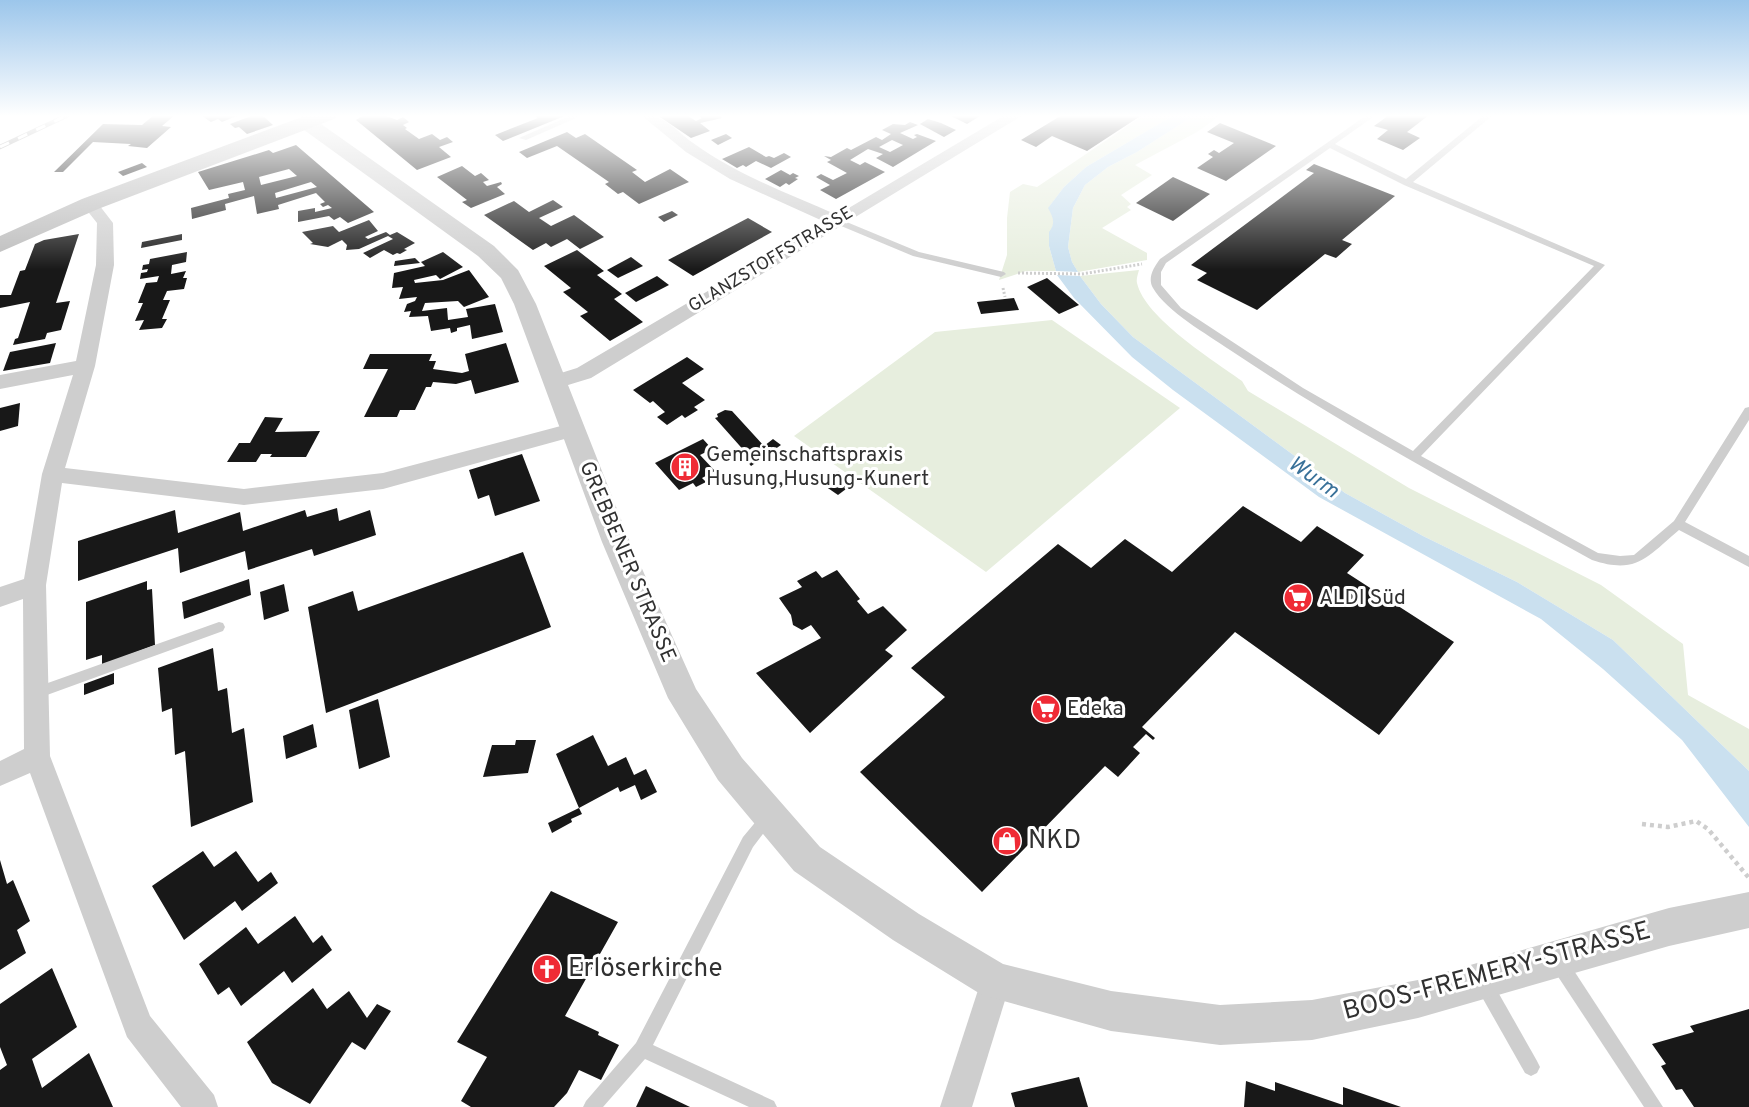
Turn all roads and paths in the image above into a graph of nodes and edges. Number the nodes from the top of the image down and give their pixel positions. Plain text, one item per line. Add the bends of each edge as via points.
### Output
1 (186, 167) edge
2 (375, 167) edge
3 (720, 167) edge
4 (928, 167) edge
5 (1296, 167) edge
6 (1374, 167) edge
7 (1427, 167) edge
8 (1407, 183) junction
9 (90, 204) junction
10 (837, 220) junction
11 (0, 245) edge
12 (1163, 261) junction
13 (1049, 273) dead end
14 (1001, 274) dead end
15 (85, 366) junction
16 (0, 382) edge
17 (555, 382) junction
18 (1749, 411) edge
19 (572, 430) junction
20 (1414, 457) junction
21 (53, 474) junction
22 (1678, 524) junction
23 (1749, 562) edge
24 (34, 585) junction
25 (0, 597) edge
26 (219, 627) dead end
27 (36, 693) junction
28 (37, 756) junction
29 (0, 774) edge
30 (769, 817) junction
31 (1642, 824) dead end
32 (1749, 878) edge
33 (1749, 910) edge
34 (1556, 958) junction
35 (1482, 980) junction
36 (996, 981) junction
37 (642, 1049) junction
38 (1531, 1067) dead end
39 (202, 1107) edge
40 (592, 1107) edge
41 (768, 1107) edge
42 (956, 1107) edge
43 (1654, 1107) edge

1 - 9 main road
2 - 17 street, GREBBENER STRASSE via 486,251 510,275
3 - 10 street
4 - 10 street, GLANZSTOFFSTRASSE
5 - 12 lane
6 - 8 lane
7 - 8 lane
8 - 20 lane via 1600,265
9 - 11 main road
9 - 15 street via 105,223 105,265
10 - 14 lane via 916,254
10 - 17 street, GLANZSTOFFSTRASSE via 584,373
12 - 13 path via 1082,274
12 - 20 lane via 1156,272 1156,286 1178,310 1299,391
15 - 16 street
15 - 21 street
17 - 19 street, GREBBENER STRASSE
18 - 22 lane
19 - 21 street via 384,481 244,497
19 - 30 street, GREBBENER STRASSE via 684,699 730,769
20 - 22 lane via 1596,556 1620,561 1637,559
21 - 24 street
22 - 23 lane
24 - 25 street
24 - 27 street
26 - 27 lane
27 - 28 street
28 - 29 street
28 - 39 street via 138,1026
30 - 36 street, GREBBENER STRASSE via 807,859 906,927
30 - 37 lane via 748,842
31 - 32 path via 1668,827 1696,821 1708,829
33 - 34 street, BOOS-FREMERY-STRASSE
34 - 35 street, BOOS-FREMERY-STRASSE
34 - 43 lane
35 - 36 street, BOOS-FREMERY-STRASSE via 1418,999 1312,1020 1220,1025 1111,1011
35 - 38 lane
36 - 42 street
37 - 40 lane
37 - 41 lane

